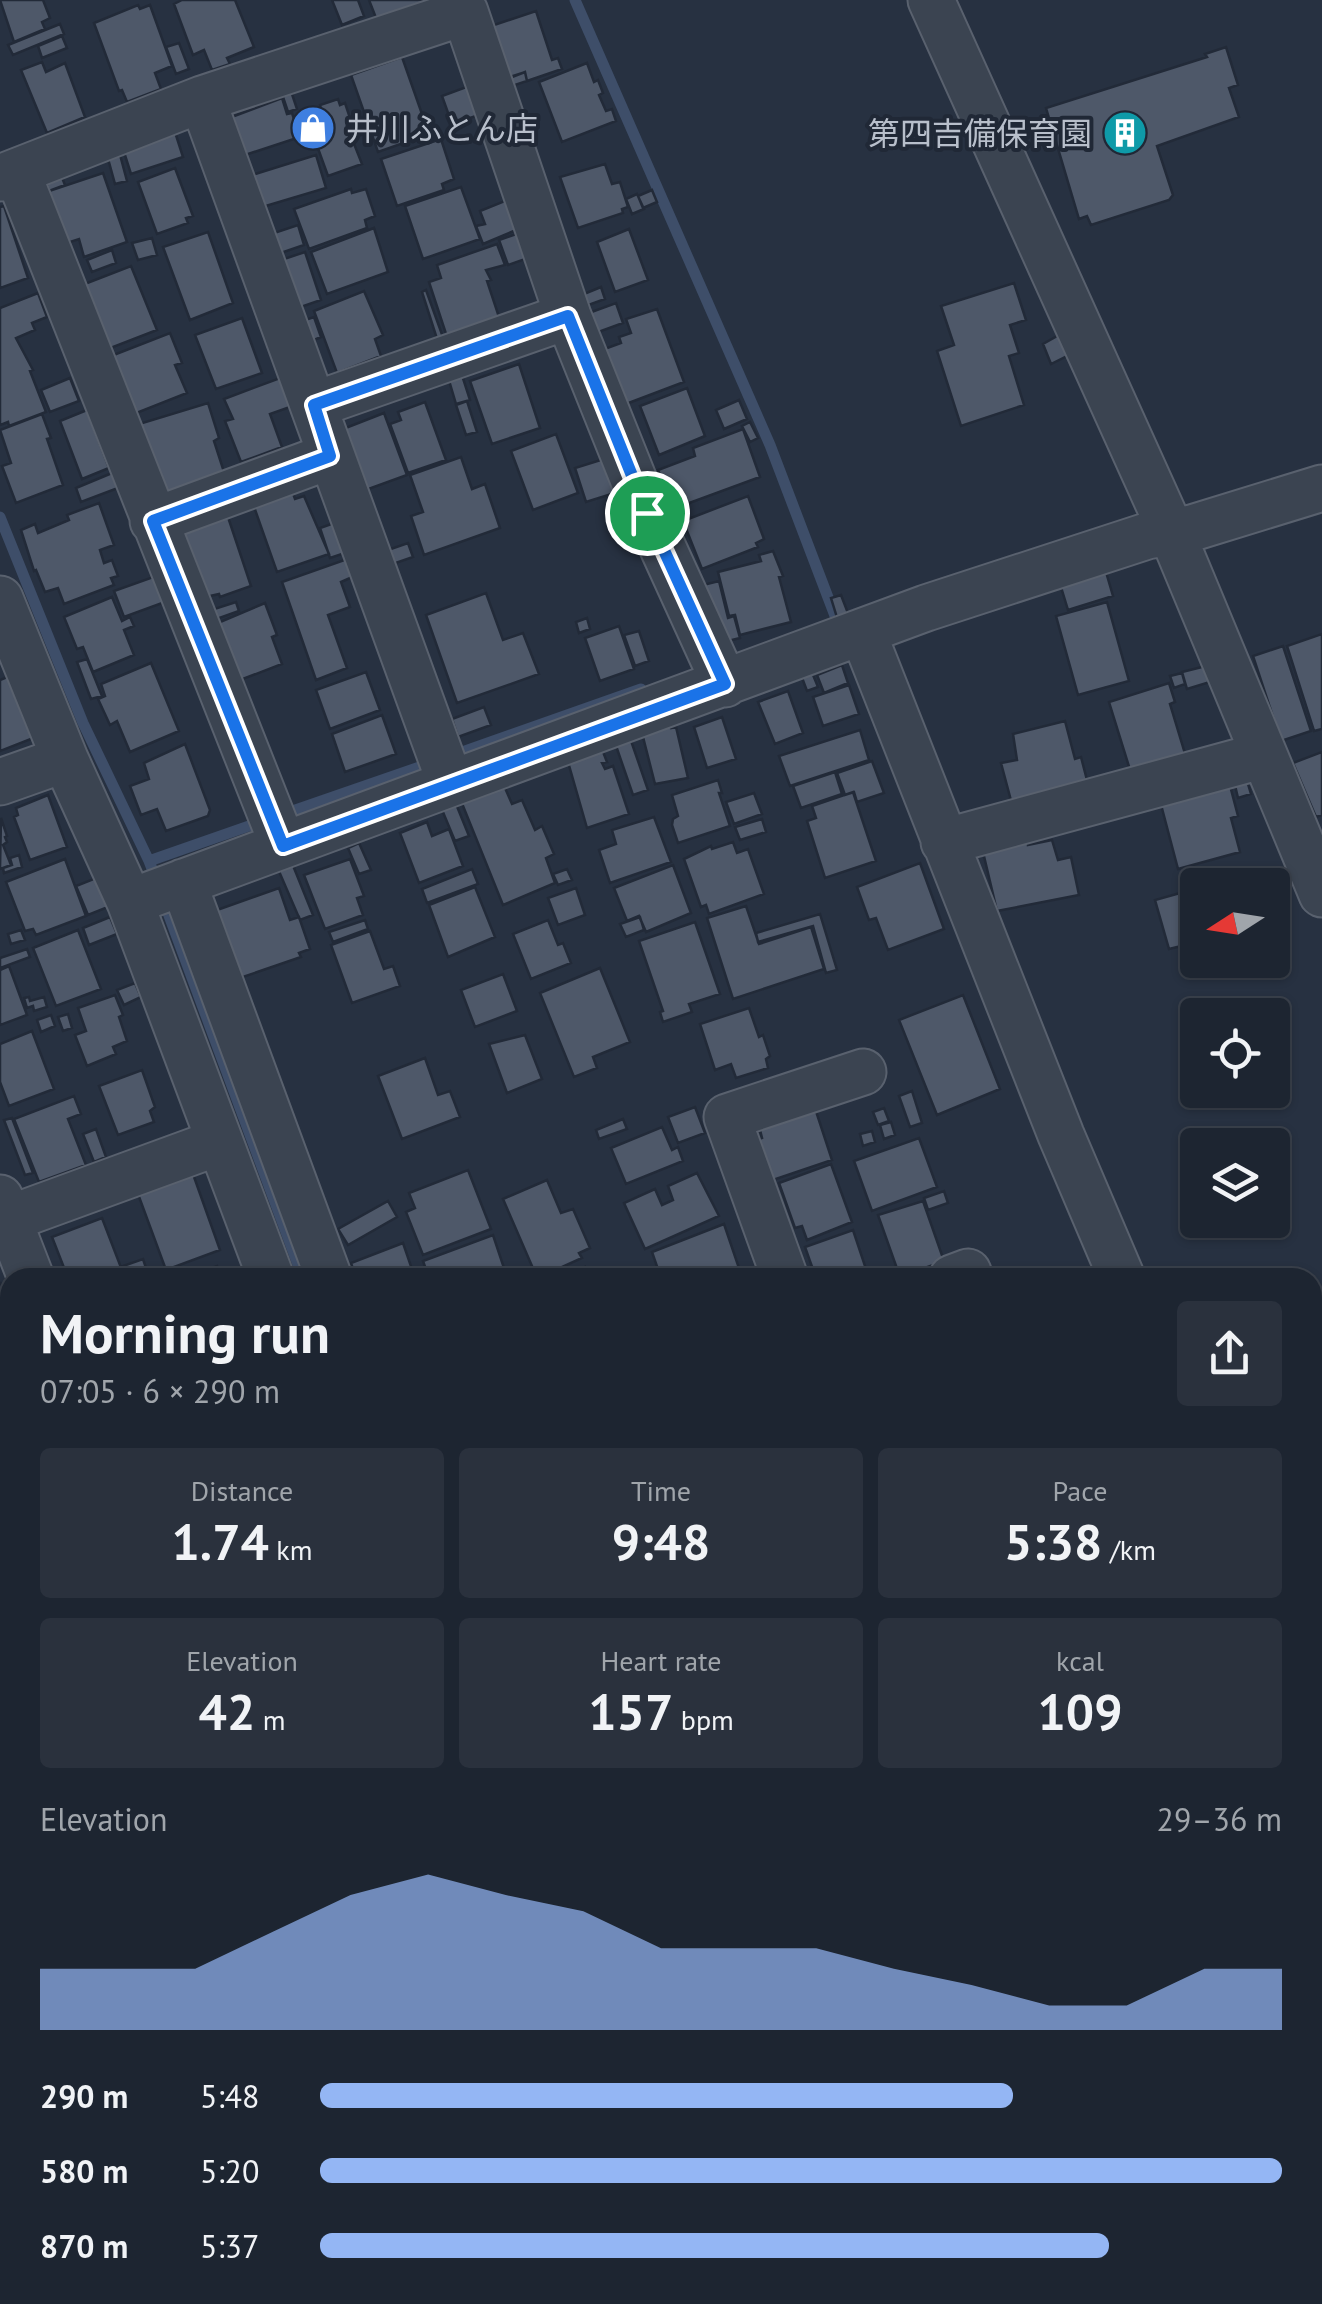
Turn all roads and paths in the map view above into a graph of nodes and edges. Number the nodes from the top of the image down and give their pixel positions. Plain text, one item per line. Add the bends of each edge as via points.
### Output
1 (931, 0) edge
2 (463, 6) edge
3 (202, 99) junction
4 (9, 175) edge
5 (568, 316) junction
6 (314, 405) junction
7 (330, 456) junction
8 (1322, 488) edge
9 (153, 521) junction
10 (1171, 531) junction
11 (5, 626) edge
12 (850, 638) junction
13 (717, 668) junction
14 (1264, 755) junction
15 (65, 759) junction
16 (444, 765) junction
17 (0, 782) edge
18 (276, 829) junction
19 (944, 842) junction
20 (160, 890) junction
21 (1322, 894) edge
22 (863, 1072) dead end
23 (218, 1142) junction
24 (2, 1213) edge
25 (27, 1268) edge
26 (267, 1268) edge
27 (325, 1268) edge
28 (781, 1268) edge
29 (1118, 1268) edge

1 - 10 street
2 - 3 street
2 - 5 street
3 - 4 street
3 - 6 street
4 - 9 street
5 - 6 street
5 - 13 street
6 - 7 street
7 - 9 street
7 - 16 street
8 - 10 street
9 - 18 street
10 - 12 street
10 - 14 street
11 - 15 street
12 - 13 street
12 - 19 street
13 - 16 street
14 - 19 street
14 - 21 street
15 - 17 street
15 - 20 street
16 - 18 street
18 - 20 street
19 - 29 street
20 - 23 street
20 - 27 street
22 - 28 street via 728,1118
23 - 24 street
23 - 26 street
24 - 25 street

